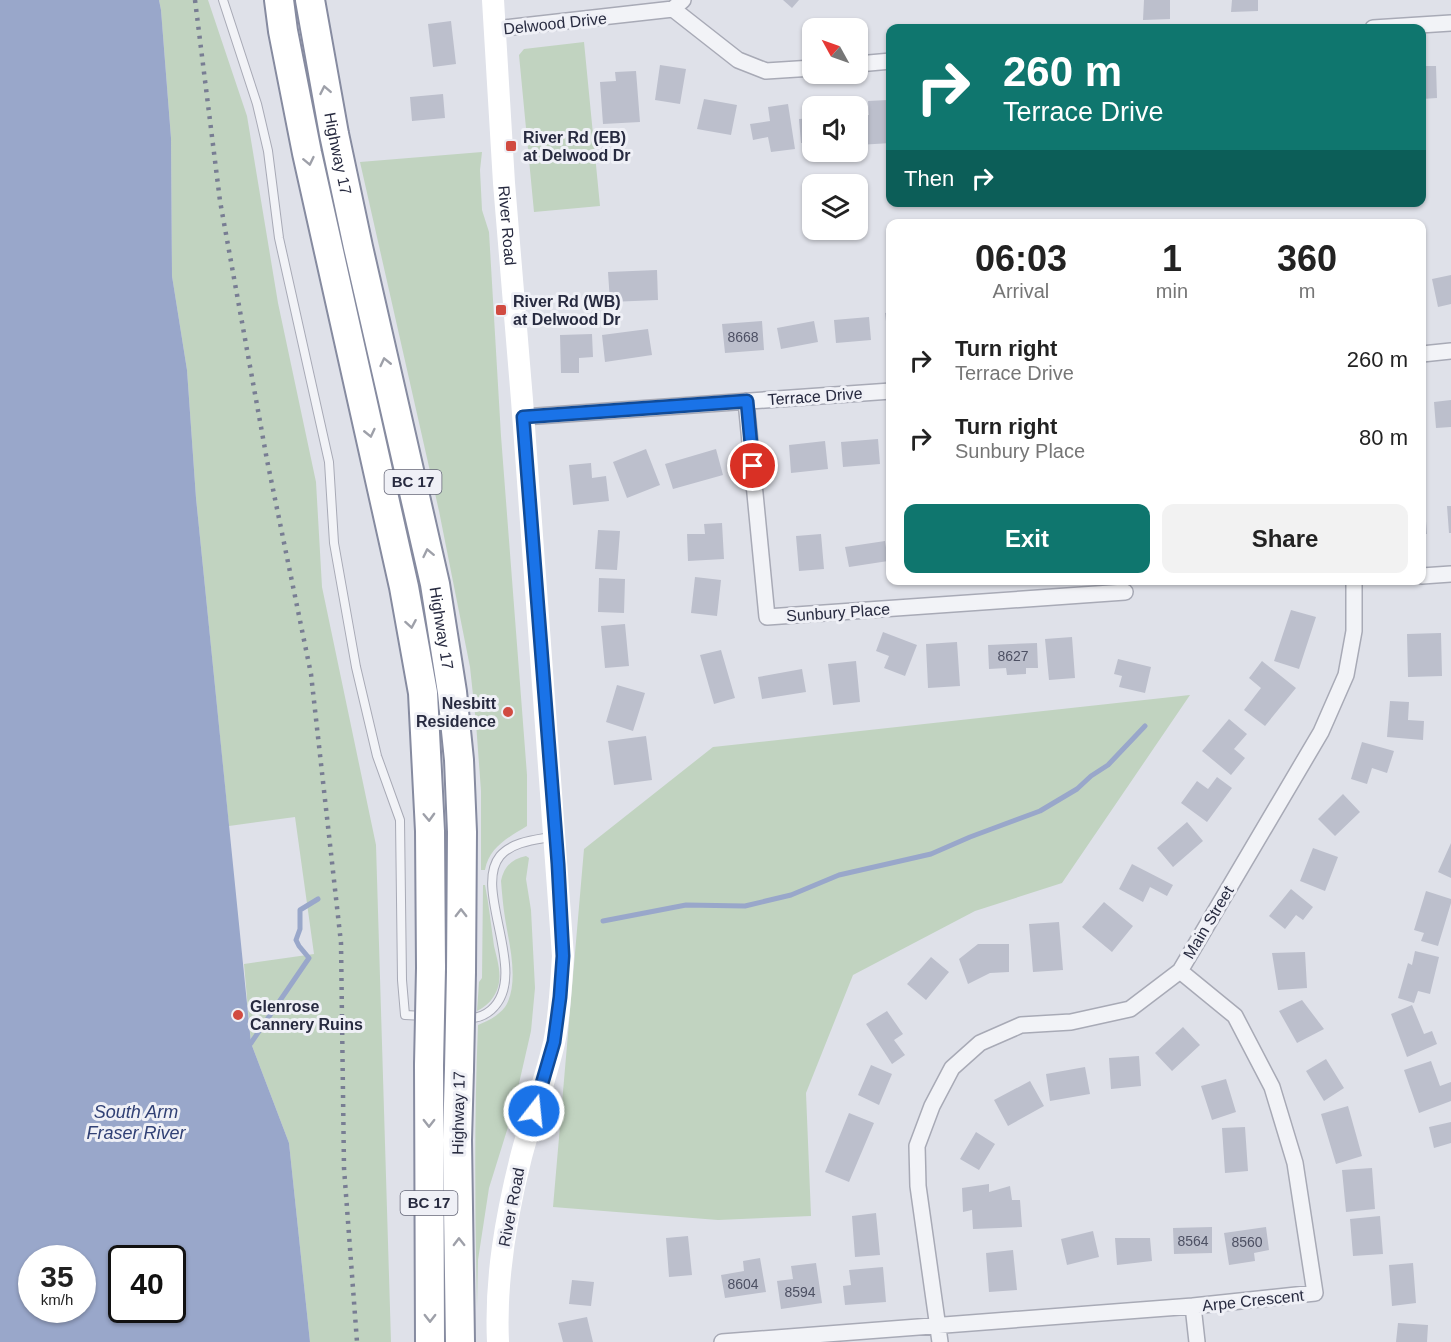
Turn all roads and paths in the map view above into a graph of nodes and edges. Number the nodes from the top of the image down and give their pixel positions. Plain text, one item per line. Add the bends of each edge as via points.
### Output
1 (223, 0) edge
2 (279, 0) edge
3 (310, 0) edge
4 (494, 0) edge
5 (678, 5) edge
6 (1451, 23) edge
7 (1426, 25) edge
8 (495, 29) junction
9 (886, 62) edge
10 (868, 63) edge
11 (802, 69) edge
12 (1451, 351) edge
13 (1426, 354) edge
14 (886, 391) edge
15 (747, 401) junction
16 (523, 417) junction
17 (1451, 574) edge
18 (1426, 576) edge
19 (1354, 585) edge
20 (1125, 592) dead end
21 (555, 837) junction
22 (1180, 970) junction
23 (440, 1017) dead end
24 (451, 1018) dead end
25 (1193, 1306) junction
26 (938, 1326) junction
27 (430, 1342) edge
28 (460, 1342) edge
29 (498, 1342) edge
30 (722, 1342) edge
31 (940, 1342) edge
32 (1197, 1342) edge

1 - 23 lane via 268,151 279,238 328,462 334,543 356,667 377,756 400,820 405,1016
2 -> 27 highway, Highway 17 / BC 17, bridge via 307,153 404,587 423,693 430,831
28 -> 3 highway, Highway 17 / BC 17, bridge via 457,1140 462,832 452,692 433,574 360,258
4 - 8 street, River Road
5 - 8 street, Delwood Drive
5 - 11 street via 738,60 766,71
6 - 7 street
8 - 16 street, River Road
9 - 10 street
12 - 13 street
14 - 15 street, Terrace Drive
15 - 16 street, Terrace Drive
15 - 20 street, Sunbury Place via 767,617
16 - 21 street, River Road
17 - 18 street
19 - 22 street, Main Street via 1354,631 1346,675 1321,732
21 - 24 lane via 529,841 500,857 492,885 506,967 504,992 486,1014 474,1019
21 - 29 street, River Road via 563,956 560,997 554,1042 508,1216 500,1270
22 - 25 street, Arpe Crescent via 1234,1016 1272,1087 1295,1163 1316,1293
22 - 26 street, Main Street via 1130,1009 1071,1022 1021,1026 980,1043 952,1068 917,1146 918,1186
25 - 26 street, Arpe Crescent
25 - 32 street
26 - 30 street, Arpe Crescent
26 - 31 street, Main Street

